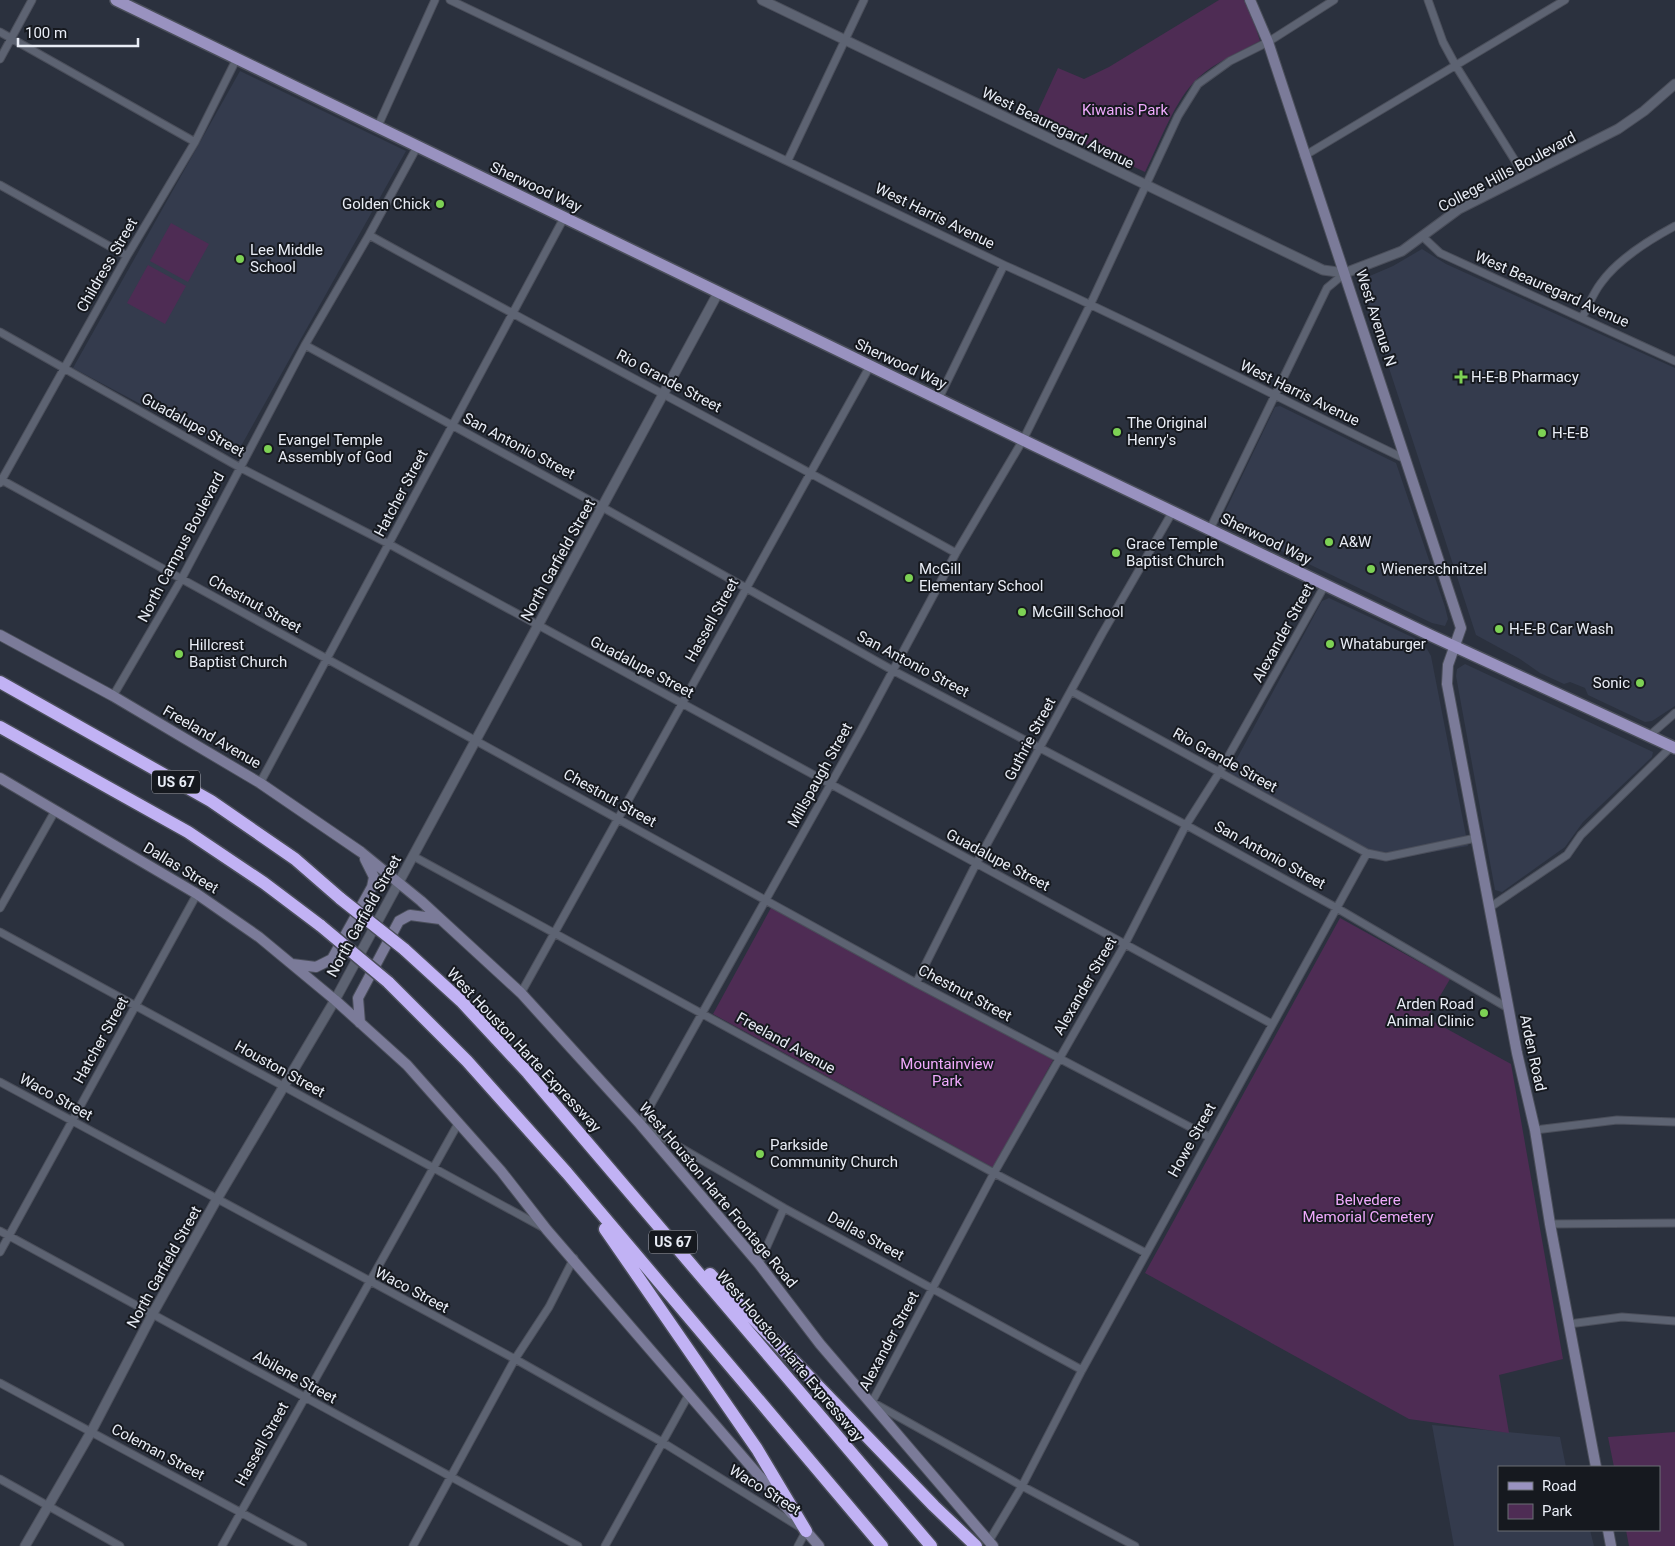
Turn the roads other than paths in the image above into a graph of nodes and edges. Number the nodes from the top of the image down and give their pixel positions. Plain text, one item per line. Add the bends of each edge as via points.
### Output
1 (32, 0) edge
2 (116, 0) edge
3 (435, 0) edge
4 (450, 0) edge
5 (762, 0) edge
6 (864, 0) edge
7 (1250, 0) edge
8 (1334, 0) edge
9 (1428, 0) edge
10 (1565, 0) edge
11 (136, 4) edge
12 (0, 32) edge
13 (11, 38) junction
14 (844, 40) junction
15 (1268, 42) junction
16 (0, 59) edge
17 (236, 60) junction
18 (1456, 66) junction
19 (1675, 84) edge
20 (377, 128) junction
21 (194, 142) junction
22 (417, 146) junction
23 (1304, 156) junction
24 (788, 160) junction
25 (1524, 175) junction
26 (0, 184) edge
27 (1146, 185) junction
28 (565, 216) junction
29 (1675, 226) edge
30 (369, 235) junction
31 (1422, 236) junction
32 (127, 256) junction
33 (1004, 265) junction
34 (1345, 273) junction
35 (718, 293) junction
36 (1091, 303) junction
37 (512, 315) junction
38 (1582, 318) junction
39 (0, 332) edge
40 (305, 345) junction
41 (1675, 361) edge
42 (870, 366) junction
43 (64, 367) junction
44 (664, 393) junction
45 (1273, 396) junction
46 (939, 398) junction
47 (452, 426) junction
48 (1023, 440) junction
49 (1406, 459) junction
50 (239, 467) junction
51 (810, 472) junction
52 (1, 481) edge
53 (602, 507) junction
54 (1174, 511) junction
55 (1210, 529) junction
56 (389, 544) junction
57 (956, 553) junction
58 (182, 578) junction
59 (1325, 585) junction
60 (745, 587) junction
61 (537, 626) junction
62 (0, 635) edge
63 (1455, 647) junction
64 (326, 659) junction
65 (894, 670) junction
66 (0, 681) edge
67 (1071, 691) junction
68 (113, 696) junction
69 (681, 703) junction
70 (1675, 713) edge
71 (1672, 719) edge
72 (0, 727) edge
73 (0, 734) edge
74 (1649, 736) junction
75 (476, 740) junction
76 (1041, 748) junction
77 (1673, 748) edge
78 (70, 767) junction
79 (1219, 773) junction
80 (0, 778) edge
81 (260, 782) junction
82 (831, 784) junction
83 (55, 811) junction
84 (618, 818) junction
85 (1186, 825) junction
86 (1476, 838) junction
87 (361, 852) junction
88 (1367, 852) junction
89 (413, 856) junction
90 (976, 864) junction
91 (398, 882) junction
92 (197, 894) junction
93 (767, 900) junction
94 (1335, 907) junction
95 (0, 908) edge
96 (1489, 908) junction
97 (442, 920) junction
98 (0, 932) edge
99 (556, 934) junction
100 (1125, 944) junction
101 (291, 964) junction
102 (916, 983) junction
103 (521, 993) junction
104 (335, 1000) junction
105 (136, 1004) junction
106 (1508, 1008) junction
107 (702, 1014) junction
108 (360, 1023) junction
109 (1272, 1024) junction
110 (1059, 1059) junction
111 (0, 1082) edge
112 (285, 1087) junction
113 (72, 1121) junction
114 (459, 1122) junction
115 (1675, 1122) edge
116 (640, 1124) junction
117 (1535, 1130) junction
118 (1209, 1138) junction
119 (433, 1169) junction
120 (611, 1169) junction
121 (567, 1173) junction
122 (994, 1173) junction
123 (217, 1199) junction
124 (784, 1208) junction
125 (1675, 1223) edge
126 (1550, 1224) junction
127 (547, 1230) junction
128 (0, 1232) edge
129 (9, 1236) junction
130 (0, 1252) edge
131 (1146, 1252) junction
132 (574, 1258) junction
133 (759, 1264) junction
134 (368, 1282) junction
135 (931, 1289) junction
136 (153, 1313) junction
137 (1675, 1321) edge
138 (1569, 1324) junction
139 (515, 1359) junction
140 (1082, 1370) junction
141 (0, 1383) edge
142 (688, 1396) junction
143 (303, 1398) junction
144 (872, 1402) junction
145 (92, 1432) junction
146 (662, 1442) junction
147 (1596, 1466) edge
148 (452, 1477) junction
149 (0, 1479) edge
150 (1022, 1486) junction
151 (48, 1505) junction
152 (240, 1511) junction
153 (806, 1531) junction
154 (1608, 1531) edge
155 (991, 1543) edge
156 (25, 1546) edge
157 (120, 1546) edge
158 (222, 1546) edge
159 (303, 1546) edge
160 (413, 1546) edge
161 (578, 1546) edge
162 (605, 1546) edge
163 (798, 1546) edge
164 (819, 1546) edge
165 (882, 1546) edge
166 (931, 1546) edge
167 (976, 1546) edge
168 (1135, 1546) edge
169 (1611, 1546) edge

1 - 13 street
2 - 11 main road, Sherwood Way
3 - 20 street
4 - 24 street, West Harris Avenue
5 - 14 street, West Beauregard Avenue
6 - 14 street
7 - 15 main road, West Avenue N
8 - 15 street, Millspaugh Street
9 - 18 street via 1443,42
10 - 18 street
11 - 17 main road, Sherwood Way
12 - 13 street
13 - 16 street
13 - 21 street
14 - 24 street
14 - 27 street, West Beauregard Avenue
15 - 23 main road, West Avenue N
15 - 27 street, Millspaugh Street via 1230,61 1198,84 1178,116
17 - 20 main road, Sherwood Way
17 - 21 street, Childress Street
18 - 23 street
18 - 25 street
19 - 25 street, College Hills Boulevard via 1618,129
20 - 22 main road, Sherwood Way
21 - 32 street, Childress Street
22 - 28 main road, Sherwood Way
22 - 30 street, North Campus Boulevard
23 - 34 main road, West Avenue N
24 - 33 street, West Harris Avenue
25 - 31 street, College Hills Boulevard via 1459,209
26 - 32 street
27 - 34 street, West Beauregard Avenue via 1323,270
27 - 36 street, Millspaugh Street
28 - 35 main road, Sherwood Way
28 - 37 street, Hatcher Street
29 - 38 street via 1655,236 1624,260 1601,283
30 - 37 street, Rio Grande Street
30 - 40 street, North Campus Boulevard
31 - 34 street, College Hills Boulevard via 1402,251
31 - 38 street, West Beauregard Avenue via 1440,253
32 - 43 street, Childress Street
33 - 36 street, West Harris Avenue
33 - 46 street
34 - 45 street via 1327,288
34 - 49 main road, West Avenue N
35 - 42 main road, Sherwood Way
35 - 44 street, North Garfield Street
36 - 45 street, West Harris Avenue
36 - 48 street, Millspaugh Street
37 - 44 street, Rio Grande Street
37 - 47 street, Hatcher Street
38 - 41 street, West Beauregard Avenue
39 - 43 street, Guadalupe Street
40 - 47 street, San Antonio Street
40 - 50 street, North Campus Boulevard
42 - 46 main road, Sherwood Way
42 - 51 street, Hassell Street
43 - 50 street, Guadalupe Street
43 - 52 street, Childress Street
44 - 51 street, Rio Grande Street
44 - 53 street, North Garfield Street
45 - 49 street, West Harris Avenue
45 - 55 street
46 - 48 main road, Sherwood Way
47 - 53 street, San Antonio Street
47 - 56 street, Hatcher Street
48 - 54 main road, Sherwood Way
48 - 57 street, Millspaugh Street
49 - 63 main road, West Avenue N via 1462,628
50 - 56 street, Guadalupe Street
50 - 58 street, North Campus Boulevard
51 - 57 street, Rio Grande Street
51 - 60 street, Hassell Street
52 - 58 street, Chestnut Street
53 - 60 street, San Antonio Street
53 - 61 street, North Garfield Street
54 - 55 main road, Sherwood Way
54 - 67 street, Guthrie Street
55 - 59 main road, Sherwood Way
56 - 61 street, Guadalupe Street
56 - 64 street, Hatcher Street
57 - 65 street, Millspaugh Street
58 - 64 street, Chestnut Street
58 - 68 street, North Campus Boulevard
59 - 63 main road, Sherwood Way
59 - 79 street, Alexander Street
60 - 65 street, San Antonio Street
60 - 69 street, Hassell Street
61 - 69 street, Guadalupe Street
61 - 75 street, North Garfield Street
62 - 68 main road, Freeland Avenue
63 - 74 main road, Sherwood Way
63 - 86 main road, Arden Road via 1448,665 1447,684
64 - 75 street, Chestnut Street
64 - 81 street, Hatcher Street
65 - 76 street, San Antonio Street
65 - 82 street, Millspaugh Street
66 - 120 highway, West Houston Harte Expressway / US 67, bridge via 211,801 295,859 461,1001
67 - 76 street, Guthrie Street
67 - 79 street, Rio Grande Street
68 - 81 main road, Freeland Avenue
69 - 82 street, Guadalupe Street
69 - 84 street, Hassell Street
70 - 71 street
71 - 74 street
72 - 78 highway, US 67
73 - 78 highway
74 - 77 main road, Sherwood Way
75 - 84 street, Chestnut Street
75 - 89 street, North Garfield Street
76 - 85 street, San Antonio Street
76 - 90 street, Guthrie Street
77 - 96 street via 1581,835 1567,855
78 - 121 highway, US 67, bridge via 188,832 264,883 320,926 388,982 467,1061
79 - 85 street, Alexander Street
79 - 88 street, Rio Grande Street
80 - 83 main road, Dallas Street
81 - 87 main road, Freeland Avenue
82 - 90 street, Guadalupe Street
82 - 93 street, Millspaugh Street
83 - 92 main road, Dallas Street
83 - 95 street
84 - 93 street, Chestnut Street
84 - 99 street, Hassell Street
85 - 94 street, San Antonio Street
85 - 100 street, Alexander Street
86 - 88 street via 1386,858
86 - 96 main road, Arden Road
87 - 91 main road, Freeland Avenue
87 - 101 main road via 374,876 372,887 332,959 316,967
88 - 94 street, Howe Street
89 - 91 street, North Garfield Street
89 - 99 street, Freeland Avenue
90 - 100 street, Guadalupe Street
90 - 102 street, Guthrie Street
91 - 97 main road, West Houston Harte Frontage Road
91 - 104 street, North Garfield Street
92 - 101 main road, Dallas Street via 259,937
92 - 105 street, Hatcher Street
93 - 102 street, Chestnut Street
93 - 107 street, Millspaugh Street
94 - 106 street, San Antonio Street
94 - 109 street, Howe Street
96 - 106 main road, Arden Road
97 - 103 main road, West Houston Harte Frontage Road
97 - 108 main road via 410,915 399,921 358,998
98 - 105 street, Houston Street
99 - 103 street, Hassell Street
99 - 107 street, Freeland Avenue
100 - 109 street, Guadalupe Street
100 - 110 street, Alexander Street
101 - 104 main road, Dallas Street
102 - 110 street, Chestnut Street
103 - 116 main road, West Houston Harte Frontage Road
104 - 108 main road
104 - 112 street, North Garfield Street
105 - 112 street, Houston Street
105 - 113 street, Hatcher Street
106 - 117 main road, Arden Road
107 - 116 street, Millspaugh Street
107 - 122 street, Freeland Avenue
108 - 114 main road via 407,1066
109 - 118 street, Howe Street
110 - 118 street, Chestnut Street
110 - 122 street, Alexander Street
111 - 113 street, Waco Street
112 - 119 street, Houston Street
112 - 123 street, North Garfield Street
113 - 123 street, Waco Street
113 - 129 street, Hatcher Street
114 - 119 street, Hassell Street
114 - 127 main road
115 - 117 street via 1617,1120
116 - 124 street, Dallas Street
116 - 133 main road, West Houston Harte Frontage Road
117 - 126 main road, Arden Road
118 - 131 street, Howe Street
119 - 127 street, Houston Street
119 - 134 street, Hassell Street
120 - 166 highway, West Houston Harte Expressway / US 67
120 - 167 highway via 774,1342
121 - 153 highway via 757,1449
121 - 165 highway, US 67
122 - 131 street, Freeland Avenue
122 - 135 street, Alexander Street
123 - 134 street, Waco Street
123 - 136 street, North Garfield Street
124 - 133 street
124 - 135 street, Dallas Street
125 - 126 street
126 - 138 main road, Arden Road
127 - 132 main road
128 - 129 street, Abilene Street
129 - 130 street, Hatcher Street
129 - 136 street, Abilene Street
131 - 140 street, Howe Street
132 - 139 street via 549,1307
132 - 142 main road
133 - 144 main road, West Houston Harte Frontage Road via 820,1344
134 - 139 street, Waco Street
134 - 143 street, Hassell Street
135 - 140 street, Dallas Street
135 - 144 street, Alexander Street
136 - 143 street, Abilene Street
136 - 145 street, North Garfield Street
137 - 138 street via 1622,1317
138 - 147 main road, Arden Road
139 - 146 street, Waco Street
139 - 148 street
140 - 150 street, Howe Street
141 - 145 street, Coleman Street
142 - 146 street
142 - 153 main road
143 - 148 street, Abilene Street
143 - 152 street, Hassell Street
144 - 150 street
144 - 155 main road, West Houston Harte Frontage Road
145 - 151 street, North Garfield Street
145 - 152 street, Coleman Street
146 - 153 street, Waco Street
146 - 162 street
148 - 160 street
148 - 161 street, Abilene Street
149 - 151 street
150 - 155 street, Howe Street
150 - 168 street
151 - 156 street, North Garfield Street
151 - 157 street
152 - 158 street, Hassell Street
152 - 159 street, Coleman Street
153 - 163 street
153 - 164 main road
154 - 169 main road

